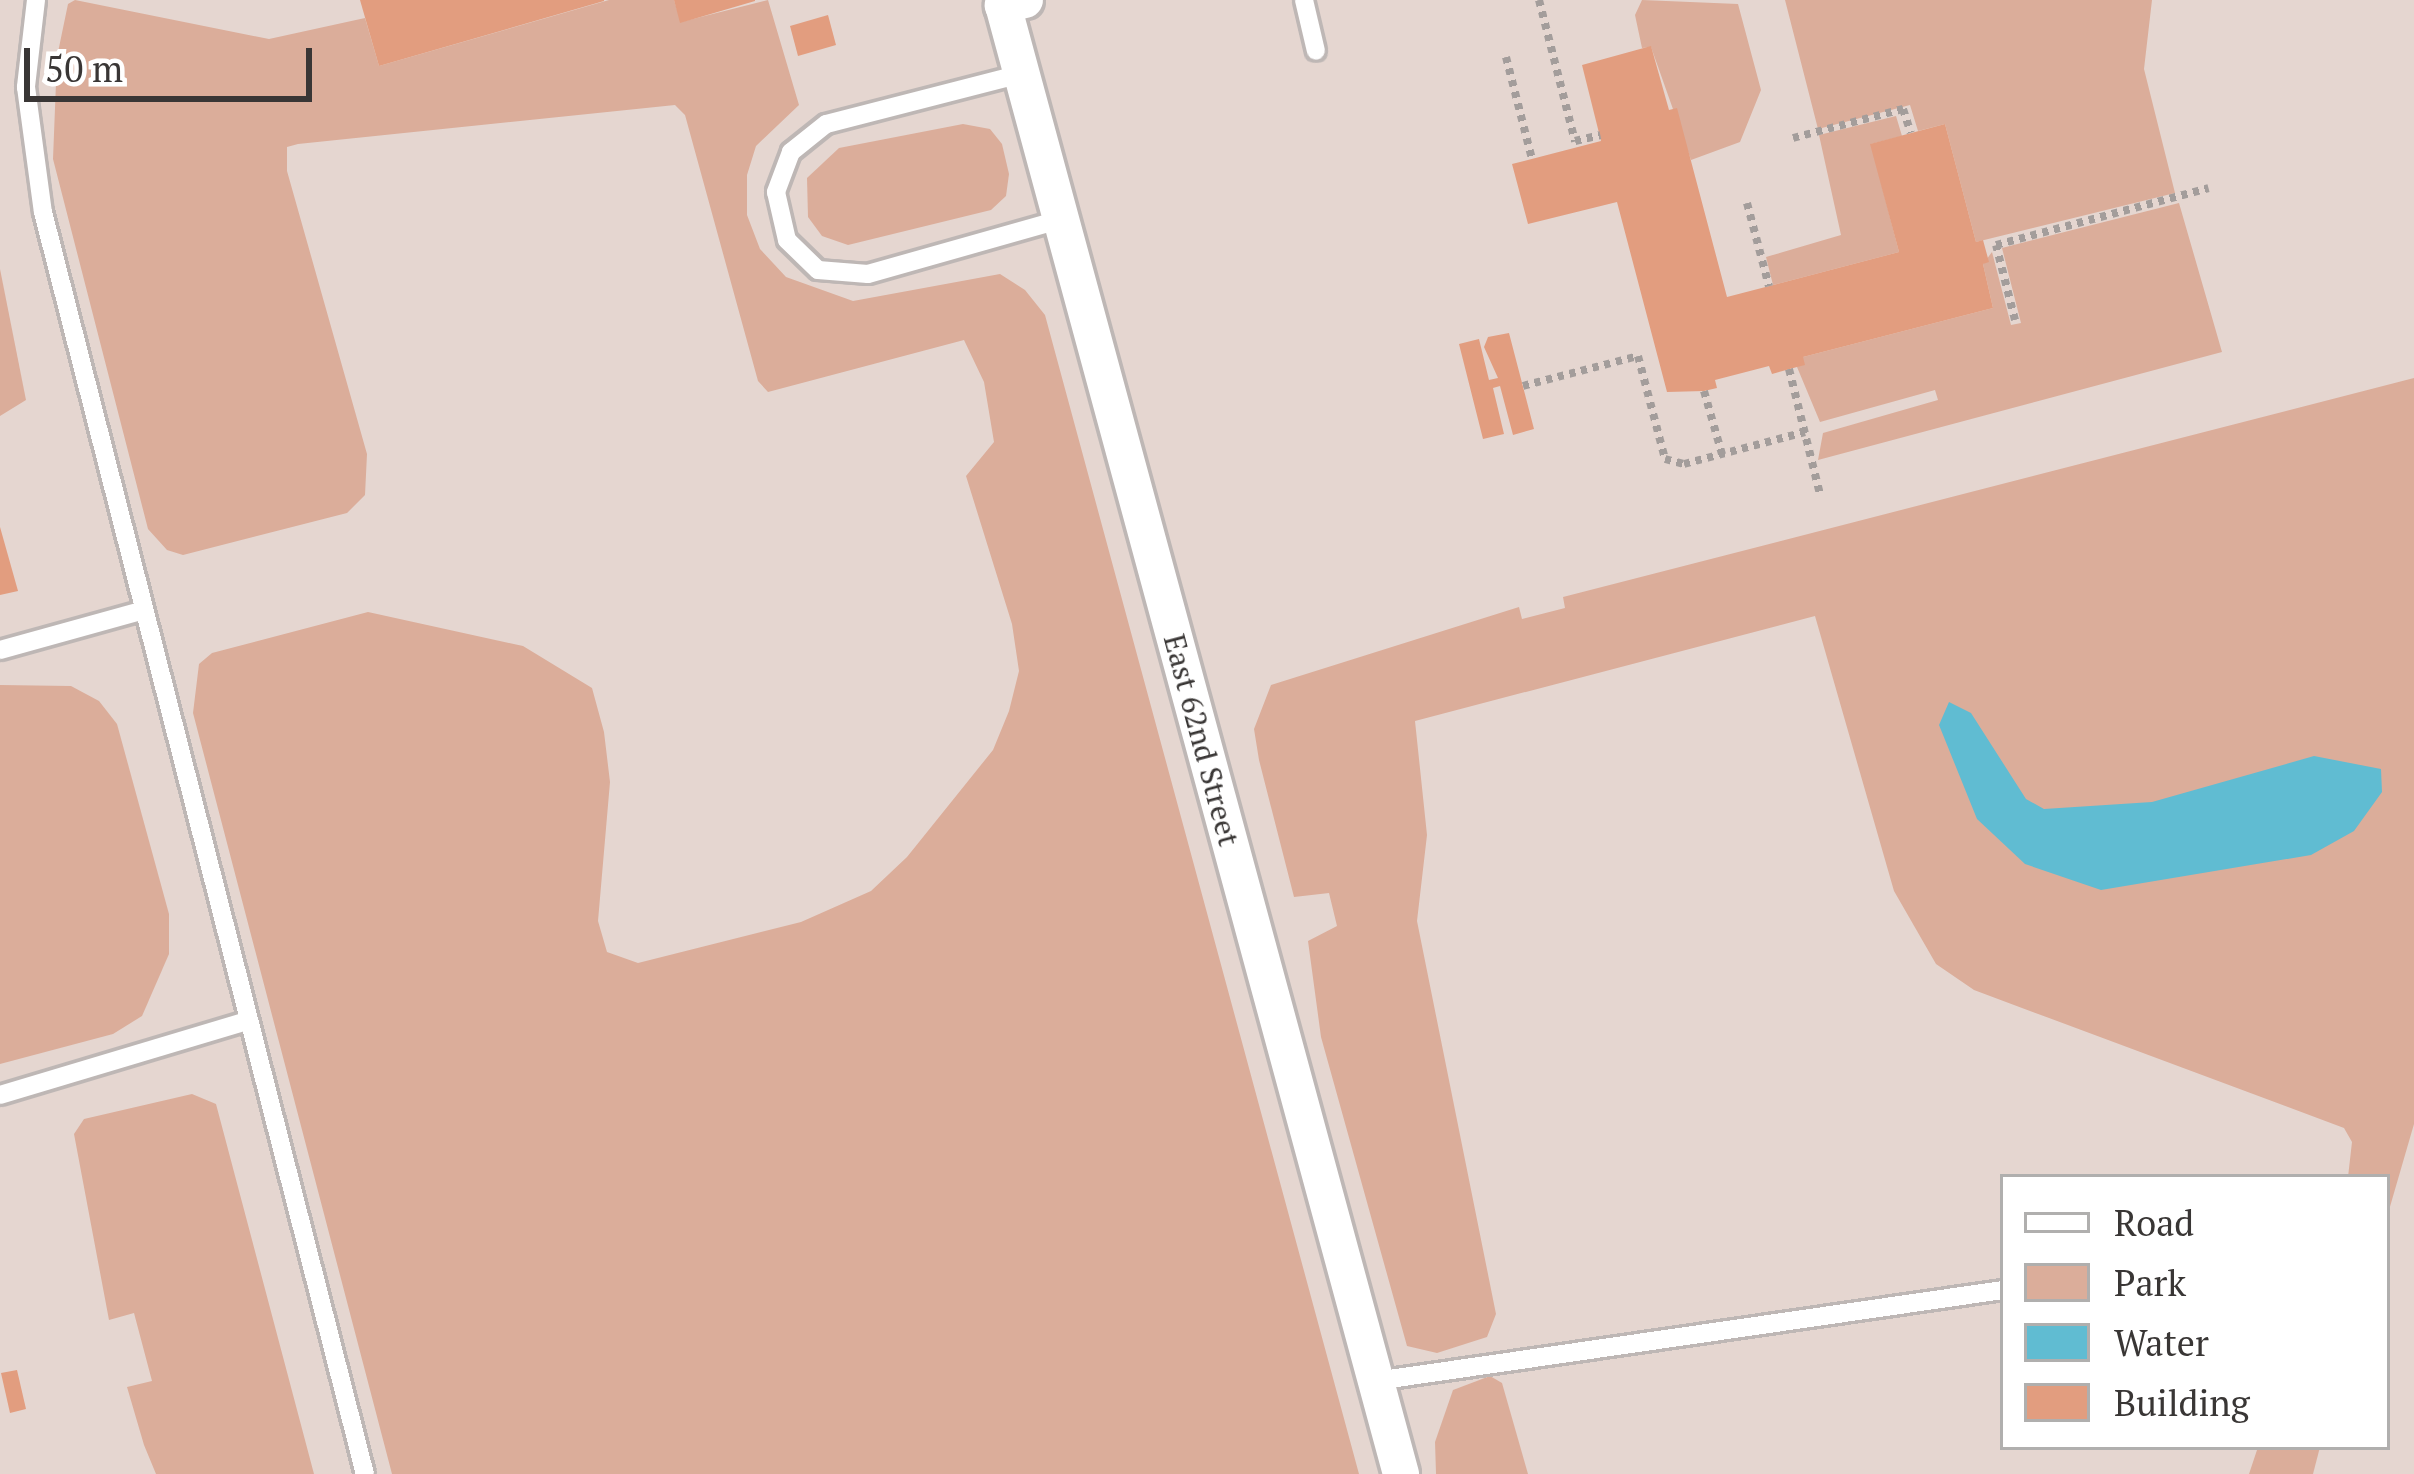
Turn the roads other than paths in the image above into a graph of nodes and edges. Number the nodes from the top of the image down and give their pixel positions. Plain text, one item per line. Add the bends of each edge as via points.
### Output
1 (36, 0) edge
2 (1304, 0) edge
3 (1014, 3) edge
4 (1316, 51) dead end
5 (1021, 74) junction
6 (1059, 220) junction
7 (141, 611) junction
8 (0, 650) edge
9 (247, 1021) junction
10 (0, 1096) edge
11 (2000, 1290) edge
12 (1376, 1381) junction
13 (365, 1474) edge
14 (1401, 1474) edge

1 - 7 lane via 26,87 43,212
2 - 4 lane
3 - 5 street, East 62nd Street
5 - 6 street, East 62nd Street
5 - 6 lane via 826,124 790,152 776,192 787,240 818,269 868,274
6 - 12 street, East 62nd Street
7 - 8 lane
7 - 9 lane
9 - 10 lane
9 - 13 lane
11 - 12 lane
12 - 14 street, East 62nd Street

